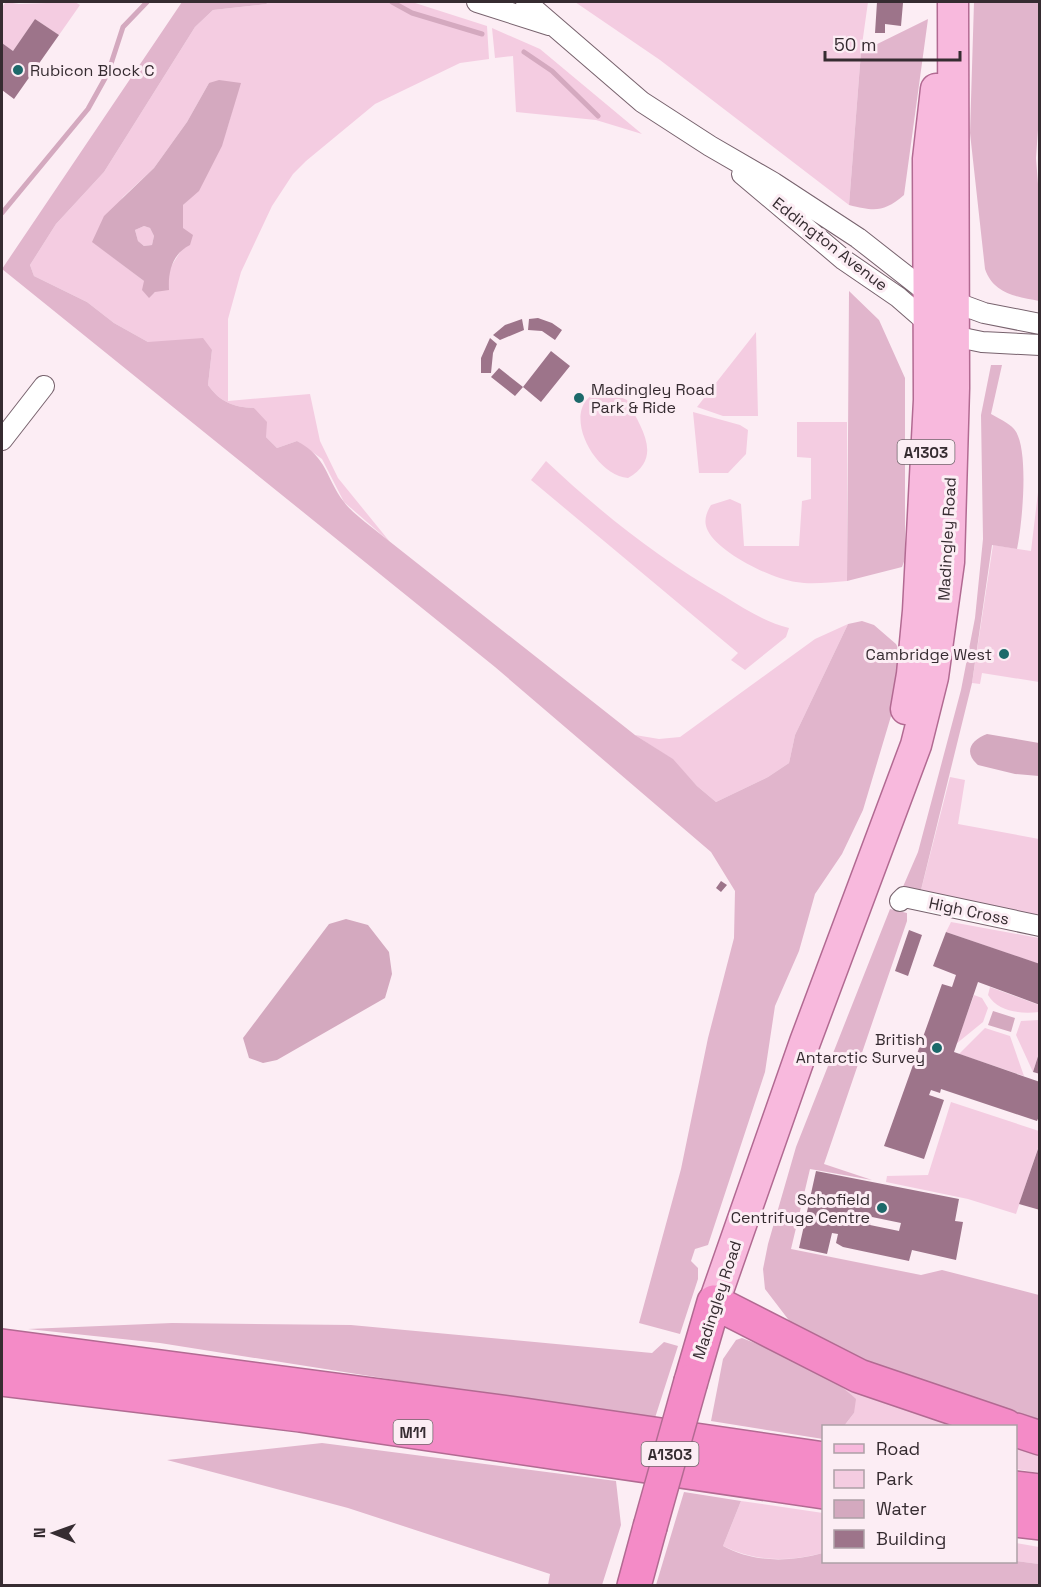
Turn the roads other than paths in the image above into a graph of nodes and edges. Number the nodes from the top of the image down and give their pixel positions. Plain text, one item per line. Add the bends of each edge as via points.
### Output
1 (477, 2) edge
2 (526, 2) edge
3 (552, 26) junction
4 (711, 146) junction
5 (940, 297) junction
6 (1040, 324) edge
7 (941, 330) junction
8 (1040, 345) edge
9 (44, 386) dead end
10 (2, 440) edge
11 (900, 901) dead end
12 (1040, 926) edge
13 (714, 1302) junction
14 (2, 1346) edge
15 (2, 1379) edge
16 (1003, 1425) edge
17 (1017, 1430) edge
18 (1040, 1438) edge
19 (822, 1459) edge
20 (1017, 1488) edge
21 (1040, 1491) edge
22 (822, 1492) edge
23 (1017, 1520) edge
24 (1040, 1523) edge
25 (634, 1586) edge

1 - 3 street, Eddington Avenue
2 - 3 street, Eddington Avenue
3 - 4 street, Eddington Avenue via 642,102
4 - 5 street, Eddington Avenue via 858,238
4 - 7 street, Eddington Avenue via 844,260
5 - 5 main road, Madingley Road / A1303 via 928,159 937,78 953,2
5 - 6 street via 984,313
5 - 7 main road, Madingley Road / A1303
7 - 8 street via 982,342
7 - 13 main road, Madingley Road / A1303 via 949,562 933,677 916,746
9 - 10 street
11 - 12 street, High Cross via 904,897
13 - 16 highway via 859,1376
13 - 25 highway, Madingley Road / A1303, bridge
14 - 19 highway, M11 via 512,1413
15 - 22 highway, M11 via 300,1415
17 - 18 highway
20 - 21 highway
23 - 24 highway

